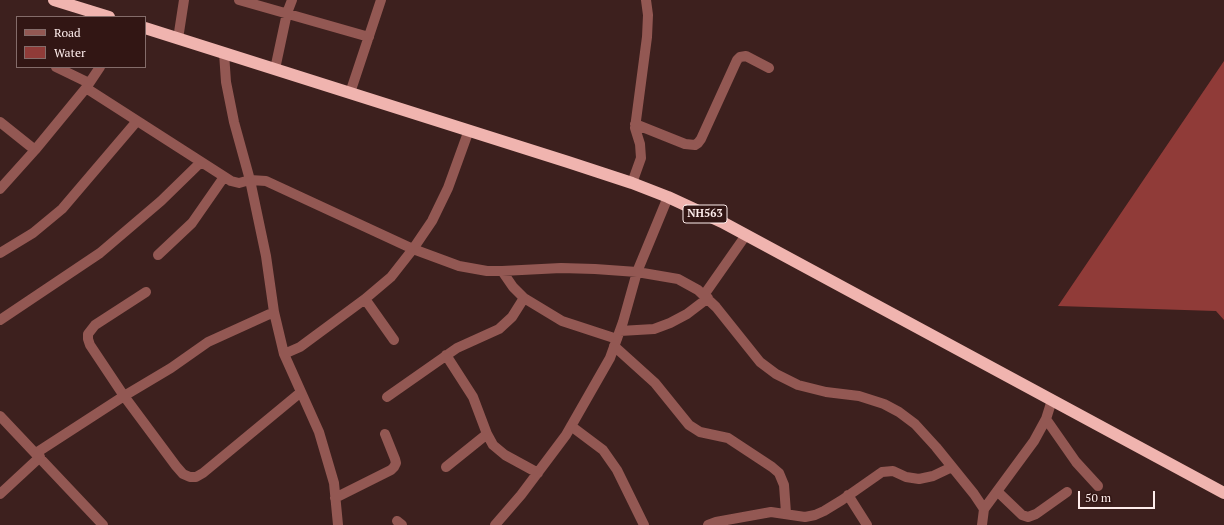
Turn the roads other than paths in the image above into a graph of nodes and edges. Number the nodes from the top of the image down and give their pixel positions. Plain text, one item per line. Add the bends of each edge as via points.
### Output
1 (54, 0) edge
2 (239, 0) edge
3 (292, 0) edge
4 (380, 0) edge
5 (646, 0) edge
6 (183, 1) edge
7 (287, 13) junction
8 (106, 16) edge
9 (146, 28) edge
10 (369, 37) junction
11 (178, 39) junction
12 (224, 53) junction
13 (58, 68) edge
14 (99, 68) edge
15 (769, 68) dead end
16 (275, 69) junction
17 (87, 86) junction
18 (350, 93) junction
19 (137, 121) junction
20 (0, 122) edge
21 (635, 124) junction
22 (469, 130) junction
23 (35, 150) junction
24 (201, 162) junction
25 (224, 177) junction
26 (250, 180) junction
27 (632, 183) junction
28 (0, 190) edge
29 (668, 197) junction
30 (746, 235) junction
31 (413, 249) junction
32 (0, 253) edge
33 (158, 255) dead end
34 (502, 271) junction
35 (637, 272) junction
36 (146, 292) dead end
37 (706, 297) junction
38 (524, 298) junction
39 (364, 299) junction
40 (274, 312) junction
41 (0, 320) edge
42 (617, 339) junction
43 (394, 340) dead end
44 (284, 354) junction
45 (446, 355) junction
46 (301, 392) junction
47 (124, 396) junction
48 (387, 397) dead end
49 (1052, 400) junction
50 (0, 416) edge
51 (1046, 419) junction
52 (571, 426) junction
53 (385, 434) dead end
54 (487, 434) junction
55 (38, 455) junction
56 (446, 467) dead end
57 (952, 467) junction
58 (538, 474) junction
59 (1098, 486) dead end
60 (998, 492) junction
61 (1067, 492) dead end
62 (1224, 493) edge
63 (0, 494) edge
64 (848, 495) junction
65 (336, 498) junction
66 (984, 509) junction
67 (786, 513) junction
68 (103, 525) edge
69 (338, 525) edge
70 (495, 525) edge
71 (644, 525) edge
72 (708, 525) edge
73 (867, 525) edge
74 (982, 525) edge

1 - 8 highway
2 - 7 street
3 - 7 street
4 - 10 street
5 - 21 street via 647,37
6 - 11 street
7 - 10 street
7 - 16 street
9 - 11 highway, NH563
10 - 18 street
11 - 12 highway, NH563
12 - 16 highway, NH563
12 - 26 street via 226,82 234,122
13 - 17 street
14 - 17 street
15 - 21 street via 746,56 737,60 698,144 685,144
16 - 18 highway, NH563
17 - 19 street
17 - 23 street
18 - 22 highway, NH563
19 - 24 street
19 - 32 street via 62,209 33,233
20 - 23 street
21 - 27 street via 641,158
22 - 27 highway, NH563
22 - 31 street via 448,188 432,221
23 - 28 street
24 - 25 street
24 - 41 street via 161,201 100,253
25 - 26 street via 239,183
25 - 33 street via 192,223
26 - 31 street via 266,181
26 - 40 street via 266,256
27 - 29 highway, NH563
29 - 30 highway, NH563
29 - 35 street
30 - 37 street
30 - 49 highway, NH563
31 - 34 street via 459,266
31 - 39 street via 391,277
34 - 35 street via 562,268
34 - 38 street
35 - 37 street via 678,279
35 - 42 street
36 - 47 street via 95,325 88,334 90,345
37 - 42 street via 687,314 670,323
37 - 57 street via 760,362 776,374 798,385 859,396 884,404 915,424
38 - 42 street via 562,321
38 - 45 street via 512,317 499,329
39 - 43 street
39 - 44 street via 300,347
40 - 44 street
40 - 47 street via 208,342
42 - 52 street via 610,358
42 - 67 street via 689,425 700,432 728,438 779,473 784,485
44 - 46 street
45 - 48 street
45 - 54 street via 474,397
46 - 47 street via 196,477 183,474
46 - 65 street via 319,432
47 - 55 street
49 - 51 street
49 - 62 highway, NH563
50 - 55 street
51 - 59 street via 1076,462
51 - 60 street via 1034,441
52 - 58 street
52 - 71 street via 603,450 617,470
53 - 65 street via 395,459 394,467
54 - 56 street
54 - 58 street via 498,450
55 - 63 street
55 - 68 street
57 - 64 street via 919,480 892,471 882,472
57 - 66 street
58 - 70 street
60 - 61 street via 1022,515 1028,517
60 - 66 street
64 - 67 street via 815,515 805,517
64 - 73 street
65 - 69 street
66 - 74 street
67 - 72 street via 771,512

